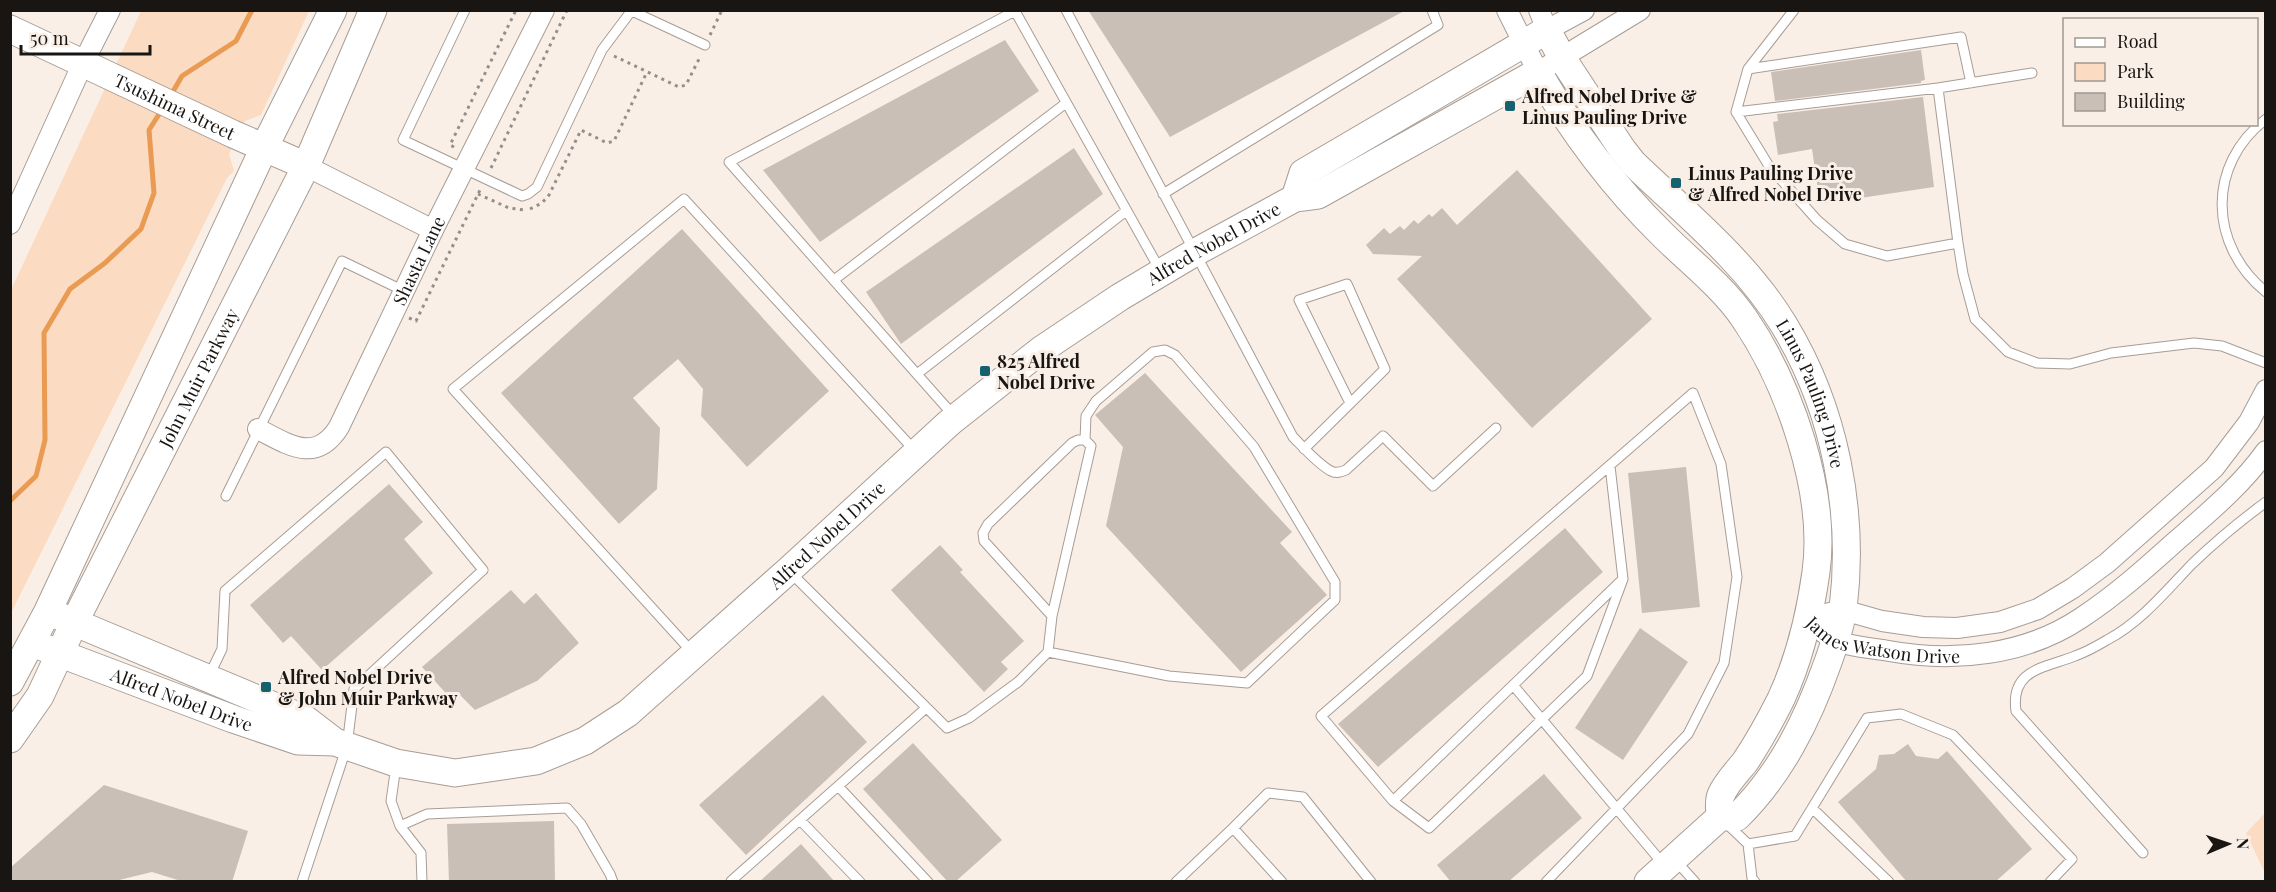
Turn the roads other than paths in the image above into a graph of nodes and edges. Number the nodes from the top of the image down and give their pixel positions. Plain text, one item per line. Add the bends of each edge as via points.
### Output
1 (110, 10) edge
2 (333, 10) edge
3 (373, 10) edge
4 (465, 10) edge
5 (544, 10) edge
6 (1066, 10) edge
7 (1432, 10) edge
8 (1507, 10) edge
9 (1584, 10) edge
10 (1640, 10) edge
11 (1794, 10) edge
12 (632, 11) edge
13 (1543, 20) edge
14 (10, 29) edge
15 (1522, 44) junction
16 (705, 45) road end
17 (1562, 58) junction
18 (83, 63) junction
19 (1748, 69) junction
20 (1538, 72) junction
21 (2032, 73) dead end
22 (1971, 83) junction
23 (1938, 88) junction
24 (1066, 103) junction
25 (1736, 112) junction
26 (2258, 126) edge
27 (264, 148) junction
28 (458, 165) junction
29 (306, 166) junction
30 (1163, 194) junction
31 (1295, 198) junction
32 (13, 211) edge
33 (1126, 211) junction
34 (433, 230) junction
35 (1958, 243) junction
36 (1194, 253) junction
37 (1161, 272) junction
38 (834, 280) junction
39 (405, 291) junction
40 (2265, 292) edge
41 (2265, 363) edge
42 (917, 374) junction
43 (2265, 390) edge
44 (1350, 403) junction
45 (956, 418) junction
46 (1496, 428) dead end
47 (258, 429) junction
48 (1085, 441) junction
49 (1304, 448) junction
50 (2265, 451) edge
51 (916, 453) junction
52 (1610, 466) junction
53 (226, 496) dead end
54 (2265, 502) edge
55 (789, 570) junction
56 (1623, 579) junction
57 (1843, 610) junction
58 (48, 611) junction
59 (1053, 615) junction
60 (1808, 618) junction
61 (74, 623) junction
62 (1834, 641) junction
63 (32, 642) junction
64 (1048, 652) junction
65 (61, 654) junction
66 (694, 654) junction
67 (208, 678) junction
68 (10, 682) edge
69 (1513, 685) junction
70 (926, 708) junction
71 (1542, 719) junction
72 (10, 739) edge
73 (341, 744) junction
74 (396, 764) junction
75 (838, 786) junction
76 (1393, 801) junction
77 (1812, 808) junction
78 (1617, 810) junction
79 (1720, 817) junction
80 (800, 820) junction
81 (400, 826) junction
82 (1233, 828) junction
83 (1748, 844) junction
84 (2142, 853) dead end
85 (1663, 869) edge
86 (731, 881) edge
87 (302, 882) edge
88 (422, 882) edge
89 (613, 882) edge
90 (860, 882) edge
91 (928, 882) edge
92 (1176, 882) edge
93 (1282, 882) edge
94 (1371, 882) edge
95 (1546, 882) edge
96 (1695, 882) edge
97 (1755, 882) edge
98 (1889, 882) edge
99 (2050, 882) edge

1 - 18 street
2 - 27 street, John Muir Parkway
3 - 29 street, John Muir Parkway
4 - 28 lane via 403,140
5 - 28 street, Shasta Lane
6 - 30 lane
7 - 30 lane via 1438,25
8 - 15 street, Linus Pauling Drive
9 - 13 street, Alfred Nobel Drive
10 - 17 street, Alfred Nobel Drive
11 - 19 lane
12 - 16 lane
12 - 28 lane via 602,50 537,187 522,196
13 - 15 street, Alfred Nobel Drive
13 - 17 street, Linus Pauling Drive
14 - 18 street, Tsushima Street
15 - 20 street, Linus Pauling Drive
15 - 31 street, Alfred Nobel Drive via 1303,173
17 - 20 street, Alfred Nobel Drive
17 - 57 street, Linus Pauling Drive via 1633,163 1726,252 1769,304 1796,346 1821,404 1840,477 1845,542
18 - 27 street, Tsushima Street
18 - 32 street
19 - 22 lane via 1961,37
19 - 25 lane
20 - 31 street, Alfred Nobel Drive via 1318,195
20 - 60 street, Linus Pauling Drive via 1607,174 1662,234 1708,276 1743,317 1763,350 1792,416 1814,493 1816,570
21 - 22 lane
22 - 23 lane
23 - 25 lane
23 - 35 lane
24 - 33 lane
24 - 38 lane
24 - 38 lane via 1015,11 729,162
25 - 35 lane via 1769,166 1817,220 1845,244 1887,256
26 - 40 lane via 2231,161 2223,189 2222,218 2229,246 2244,272
27 - 29 street, Tsushima Street
27 - 58 street, John Muir Parkway
28 - 34 street, Shasta Lane
29 - 34 street
29 - 61 street, John Muir Parkway
30 - 36 lane
31 - 36 street, Alfred Nobel Drive
33 - 37 lane
33 - 42 lane
34 - 39 street, Shasta Lane
35 - 41 lane via 1975,319 2008,351 2037,363 2070,364 2111,353 2194,343 2222,346
36 - 37 street, Alfred Nobel Drive
36 - 49 lane via 1293,437
37 - 45 street, Alfred Nobel Drive via 1041,350
38 - 42 lane
39 - 47 street, Shasta Lane via 330,441 303,449
39 - 47 lane via 342,261
42 - 45 lane
43 - 57 street, James Watson Drive via 2249,422 2214,468 2107,563 2038,609 2000,622 1957,628 1882,621
44 - 44 lane via 1299,300 1347,285 1385,369
44 - 49 lane
45 - 51 street, Alfred Nobel Drive
46 - 49 lane via 1433,486 1383,436 1338,473
47 - 53 lane
48 - 59 lane via 1091,446
48 - 59 lane via 1072,443 983,533 984,541
48 - 64 lane via 1086,416 1095,401 1154,352 1165,350 1175,355 1254,447 1335,582 1335,600 1246,683 1169,676
50 - 62 street, James Watson Drive via 2240,484 2119,591 2056,632 2007,648 1947,657 1915,656
51 - 55 street, Alfred Nobel Drive
51 - 66 lane via 684,199 453,389
52 - 56 lane
52 - 76 lane via 1321,716
52 - 78 lane via 1694,393 1721,464 1737,577 1724,663 1688,734
54 - 84 lane via 2194,562 2126,628 2077,656 2026,675 2014,697 2016,711
55 - 66 street, Alfred Nobel Drive
55 - 70 lane
56 - 69 lane
56 - 71 lane via 1587,676
57 - 60 street, James Watson Drive
57 - 62 street, Linus Pauling Drive
58 - 61 street, Alfred Nobel Drive
58 - 63 street, John Muir Parkway
59 - 64 lane
60 - 62 street, James Watson Drive
60 - 79 street, Linus Pauling Drive via 1782,696 1764,734 1720,796
61 - 65 street, John Muir Parkway
61 - 67 street, Alfred Nobel Drive
62 - 79 street, Linus Pauling Drive via 1791,748 1750,805 1737,817
63 - 65 street, Alfred Nobel Drive
63 - 68 street, John Muir Parkway
64 - 70 lane via 1018,682 969,718 947,728
65 - 72 street, John Muir Parkway via 40,696
65 - 73 street, Alfred Nobel Drive via 274,734 298,741
66 - 74 street, Alfred Nobel Drive via 628,713 585,741 536,761 455,773
67 - 73 street, Alfred Nobel Drive via 305,719
67 - 73 lane via 222,649 225,591 386,452 483,570 354,689
69 - 71 lane
69 - 76 lane
70 - 75 lane
71 - 76 lane via 1429,828
71 - 78 lane
73 - 74 street, Alfred Nobel Drive
73 - 87 lane
74 - 81 lane via 391,801
75 - 80 lane
75 - 91 lane
77 - 83 lane via 1795,836
77 - 98 lane
77 - 99 lane via 1867,718 1901,714 1953,735 2072,859
78 - 85 lane
78 - 95 lane
79 - 83 lane
79 - 85 street, Linus Pauling Drive
80 - 86 lane
80 - 90 lane
81 - 88 lane via 421,853
81 - 89 lane via 427,814 567,808 581,824
82 - 92 lane
82 - 93 lane
82 - 94 lane via 1268,793 1303,797
83 - 97 lane
85 - 96 lane

